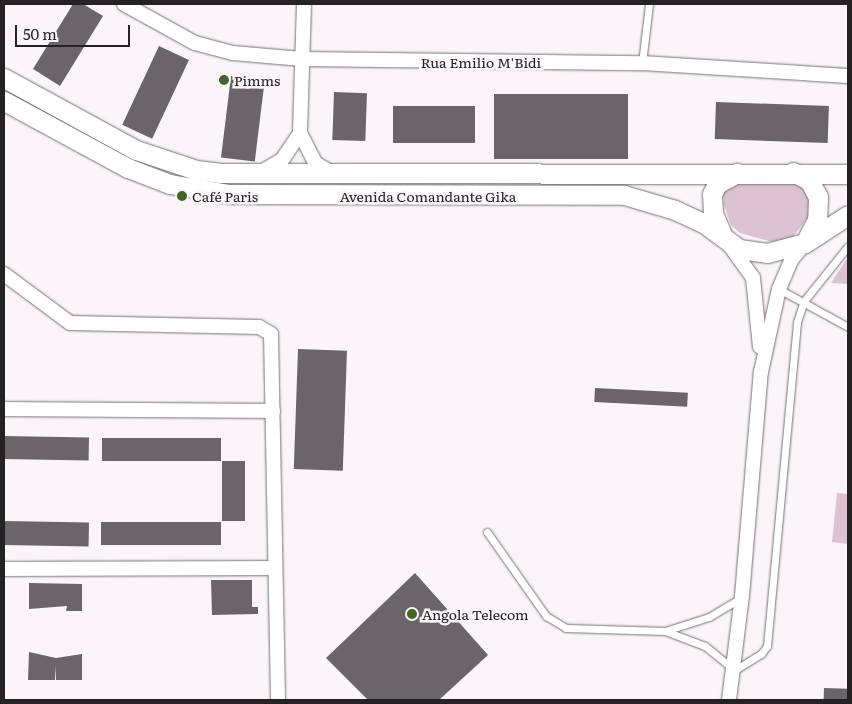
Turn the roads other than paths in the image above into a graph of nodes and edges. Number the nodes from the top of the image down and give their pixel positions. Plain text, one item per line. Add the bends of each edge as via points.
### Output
1 (124, 4) edge
2 (304, 4) edge
3 (649, 4) edge
4 (302, 59) junction
5 (642, 63) junction
6 (848, 76) edge
7 (4, 78) edge
8 (4, 101) edge
9 (300, 133) junction
10 (743, 172) junction
11 (792, 172) junction
12 (848, 174) edge
13 (249, 175) junction
14 (350, 176) junction
15 (848, 215) edge
16 (727, 242) junction
17 (805, 242) junction
18 (848, 246) edge
19 (4, 274) edge
20 (779, 289) junction
21 (804, 302) junction
22 (848, 327) edge
23 (761, 372) junction
24 (4, 409) edge
25 (273, 411) junction
26 (487, 532) dead end
27 (275, 568) junction
28 (4, 569) edge
29 (742, 596) junction
30 (665, 631) junction
31 (735, 670) junction
32 (278, 700) edge
33 (729, 700) edge
34 (736, 700) edge

1 - 4 street, Rua Emilio M'Bidi via 195,43 232,53
2 - 4 street
3 - 5 lane
4 - 5 street, Rua Emilio M'Bidi
4 - 9 street
5 - 6 street, Rua Emilio M'Bidi
7 - 13 street, Avenida Comandante Gika via 136,150 196,170
8 - 16 street, Avenida Comandante Gika via 128,168 200,190 293,196 624,195 675,210 704,224
9 - 13 street via 292,149 276,165
9 - 14 street via 315,163 330,172
10 - 11 street, Avenida Comandante Gika
10 - 14 street, Avenida Comandante Gika
10 - 16 street via 725,178 712,194 716,225
11 - 12 street, Avenida Comandante Gika
11 - 17 street via 809,180 818,197 817,220
13 - 14 street, Avenida Comandante Gika
15 - 17 street, Avenida Comandante Gika
16 - 17 street, Avenida Comandante Gika via 767,253
16 - 23 street via 752,278
17 - 20 street via 792,259
18 - 21 lane
19 - 25 street via 70,323 266,329 273,340
20 - 21 lane
20 - 23 street
21 - 22 lane
21 - 31 lane via 797,322 767,646 761,654
23 - 29 street
24 - 25 street
25 - 27 street
26 - 30 lane via 557,625
27 - 28 street
27 - 32 street
29 - 30 lane via 697,623
29 - 31 street
30 - 31 lane via 705,646
31 - 33 street
31 - 34 street

